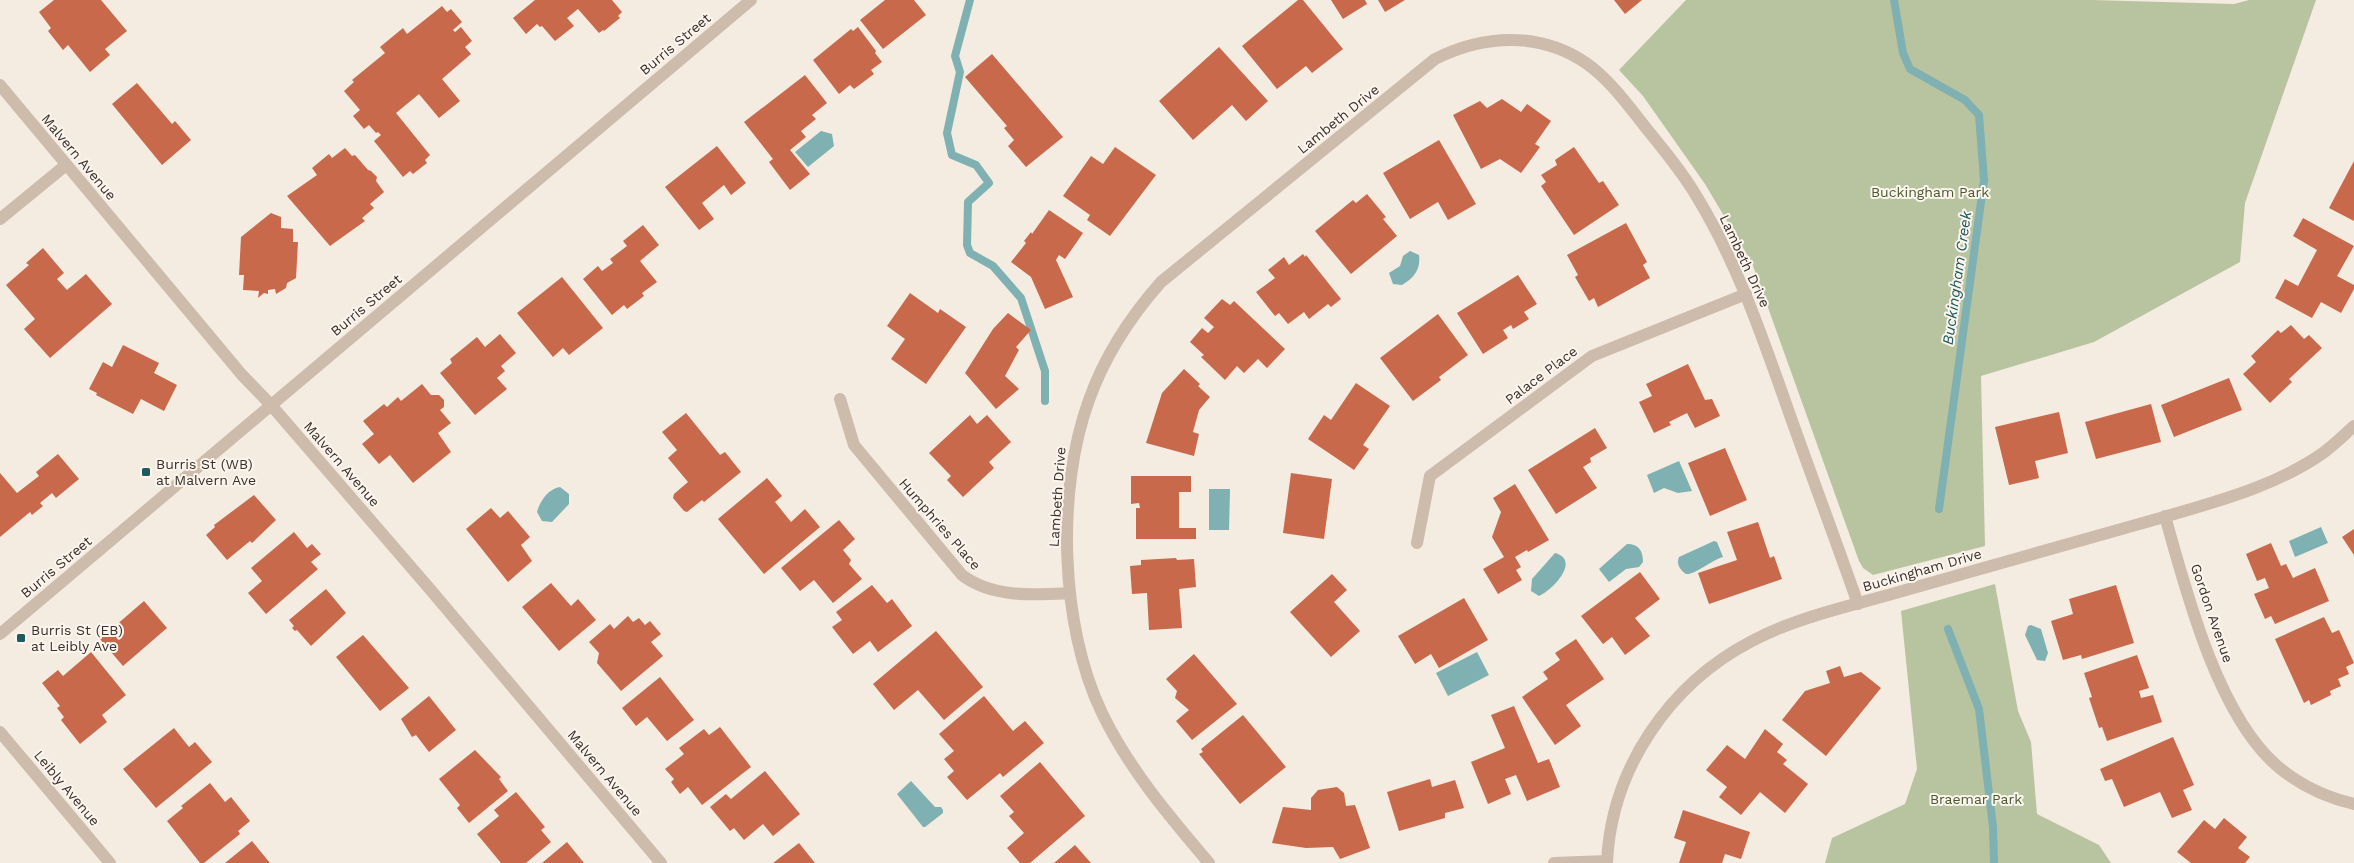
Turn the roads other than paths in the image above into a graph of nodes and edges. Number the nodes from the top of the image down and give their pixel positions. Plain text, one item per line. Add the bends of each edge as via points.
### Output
1 (751, 0) edge
2 (0, 85) edge
3 (66, 164) junction
4 (0, 219) edge
5 (1746, 294) junction
6 (840, 399) dead end
7 (271, 405) junction
8 (2354, 426) edge
9 (2165, 516) junction
10 (1417, 543) dead end
11 (1069, 593) junction
12 (1858, 604) junction
13 (0, 634) edge
14 (0, 732) edge
15 (2354, 804) edge
16 (1607, 862) edge
17 (110, 863) edge
18 (661, 863) edge
19 (1209, 863) edge
20 (1554, 863) edge

1 - 7 street, Burris Street
2 - 3 street, Malvern Avenue
3 - 4 street
3 - 7 street, Malvern Avenue via 242,375
5 - 10 street, Palace Place via 1592,356 1430,476
5 - 11 street, Lambeth Drive via 1696,195 1626,102 1596,71 1554,48 1516,39 1482,42 1450,52 1435,59 1161,282 1134,312 1098,376 1076,441 1067,558
5 - 12 street, Lambeth Drive
6 - 11 street, Humphries Place via 854,445 962,575 993,591 1043,595
7 - 13 street, Burris Street
7 - 18 street, Malvern Avenue
8 - 9 street, Buckingham Drive via 2323,453 2280,477
9 - 12 street, Buckingham Drive
9 - 15 street, Gordon Avenue via 2203,640 2217,675 2248,731 2290,777 2332,798
11 - 19 street, Lambeth Drive via 1082,656 1101,712 1148,789
12 - 16 street, Buckingham Drive via 1778,629 1751,641 1703,673 1684,692 1646,737 1631,765 1615,810
14 - 17 street, Leibly Avenue
16 - 20 street

